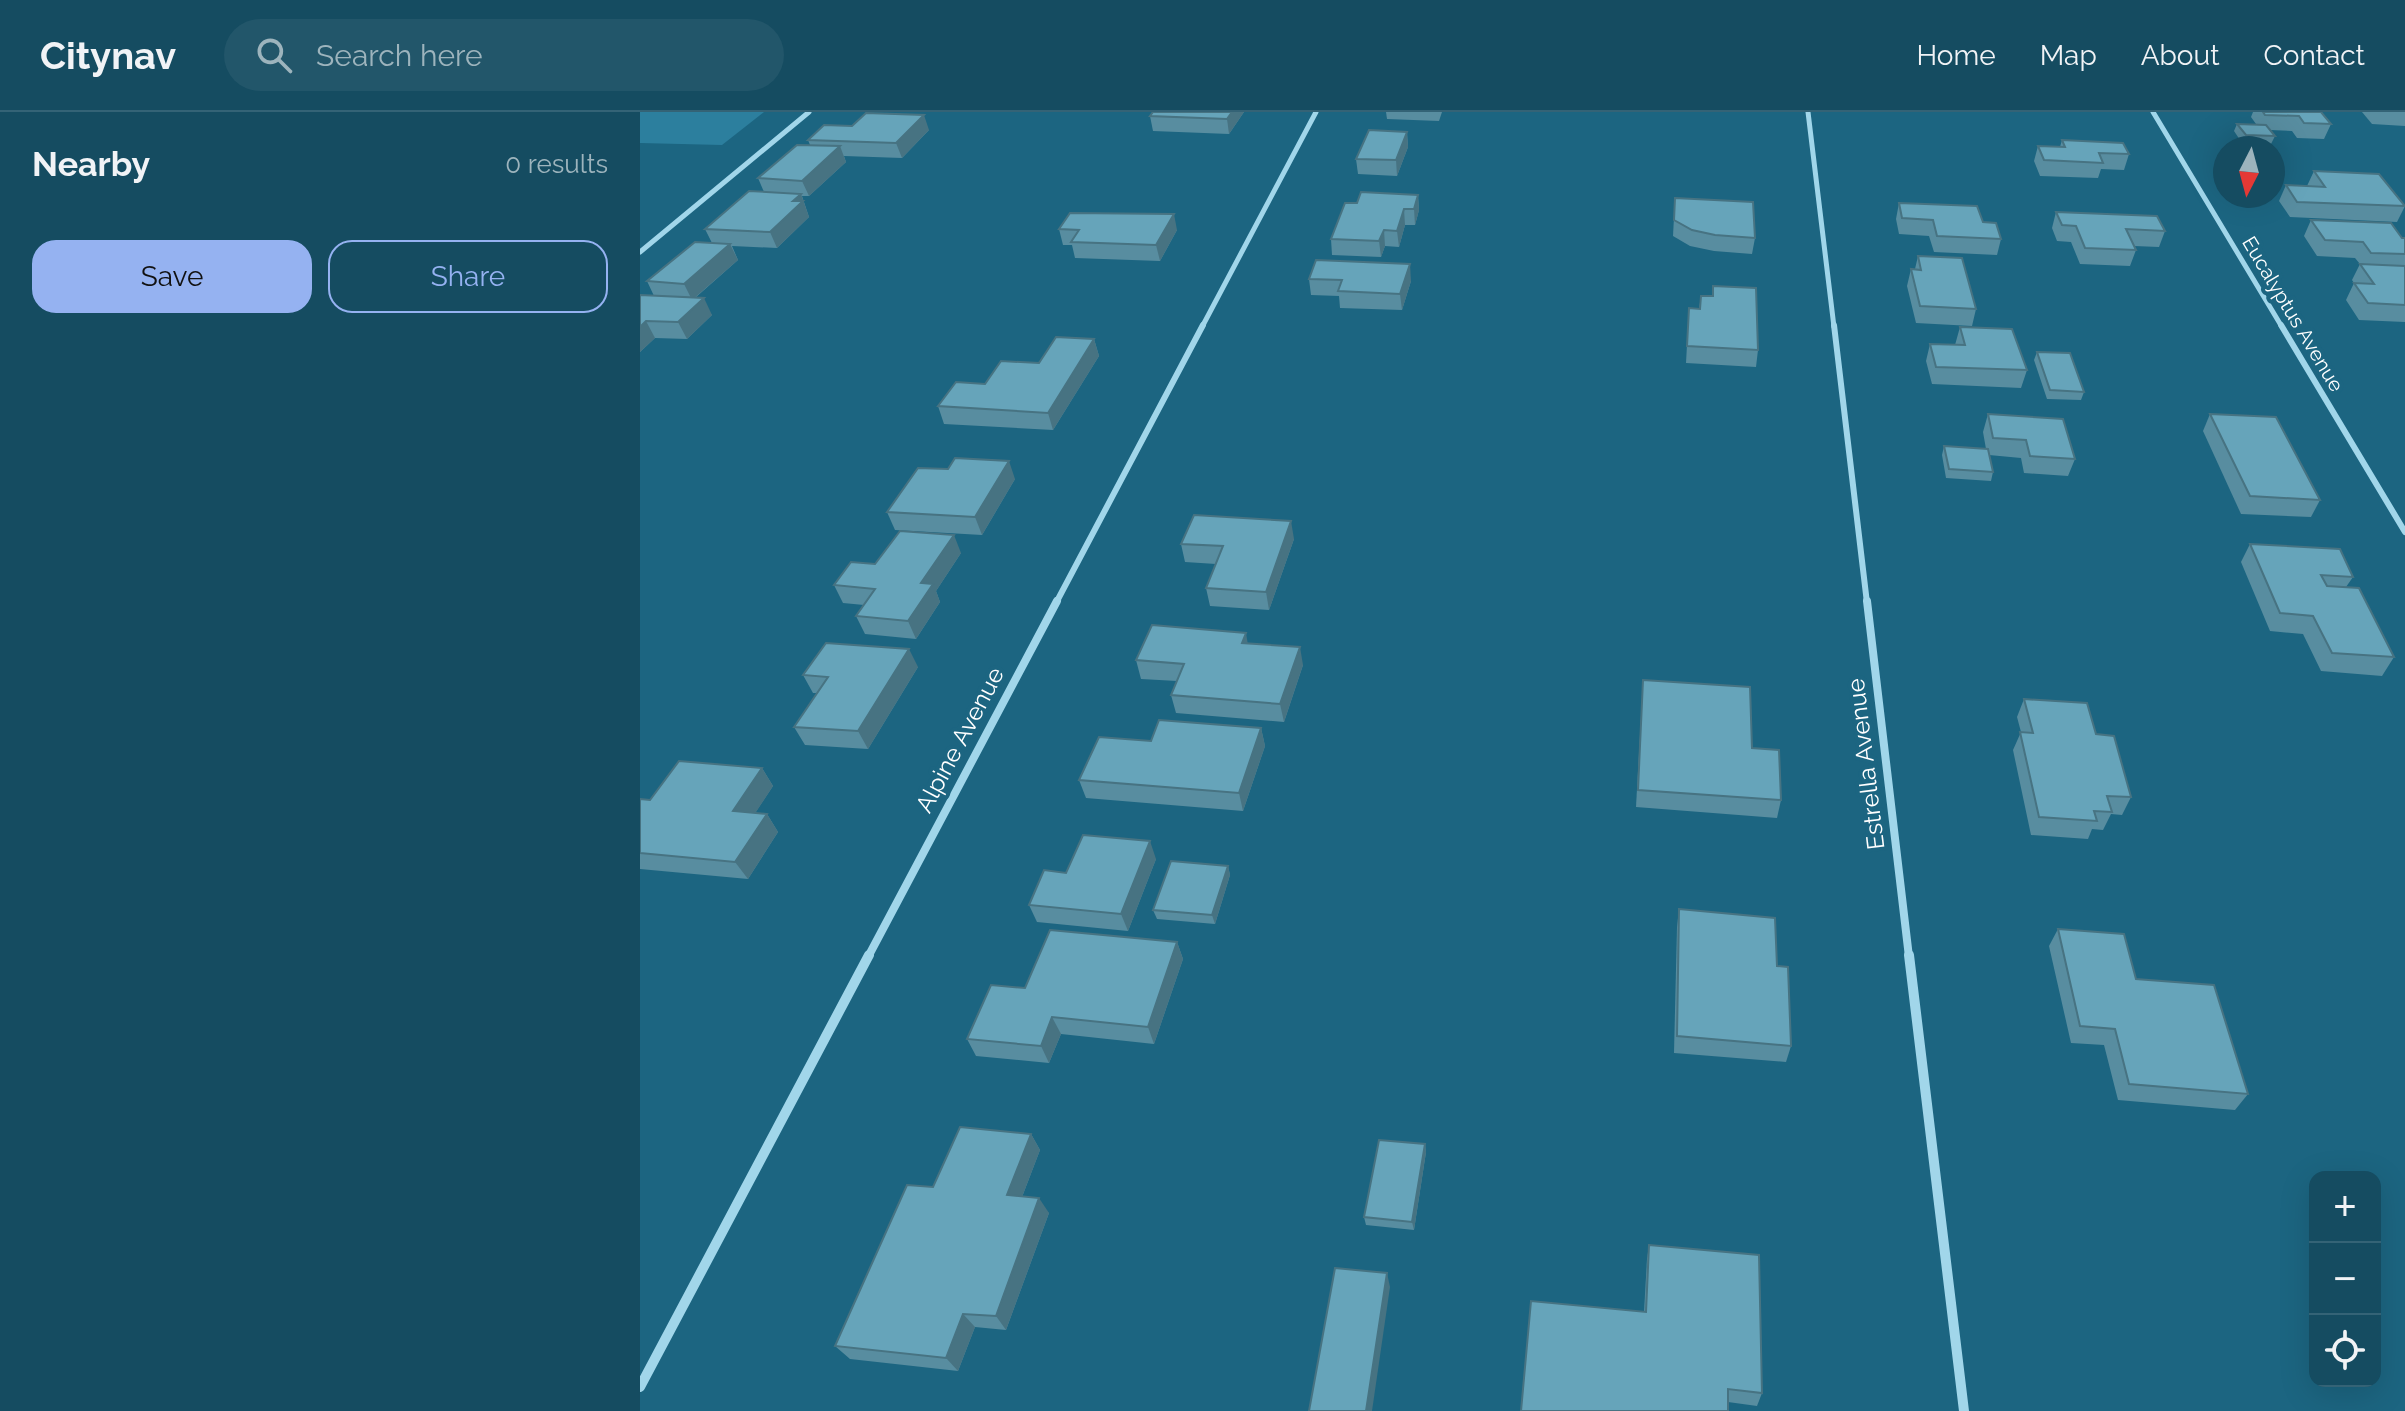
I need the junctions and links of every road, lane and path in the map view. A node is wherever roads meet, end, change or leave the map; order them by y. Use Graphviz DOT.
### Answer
graph roads {
  1 [pos="809,112"];
  2 [pos="1316,112"];
  3 [pos="1808,112"];
  4 [pos="2153,112"];
  5 [pos="640,252"];
  6 [pos="2405,532"];
  7 [pos="640,1387"];
  8 [pos="1964,1411"];
  1 -- 5 [label="street"];
  2 -- 7 [label="street, Alpine Avenue"];
  3 -- 8 [label="street, Estrella Avenue"];
  4 -- 6 [label="street, Eucalyptus Avenue"];
}
